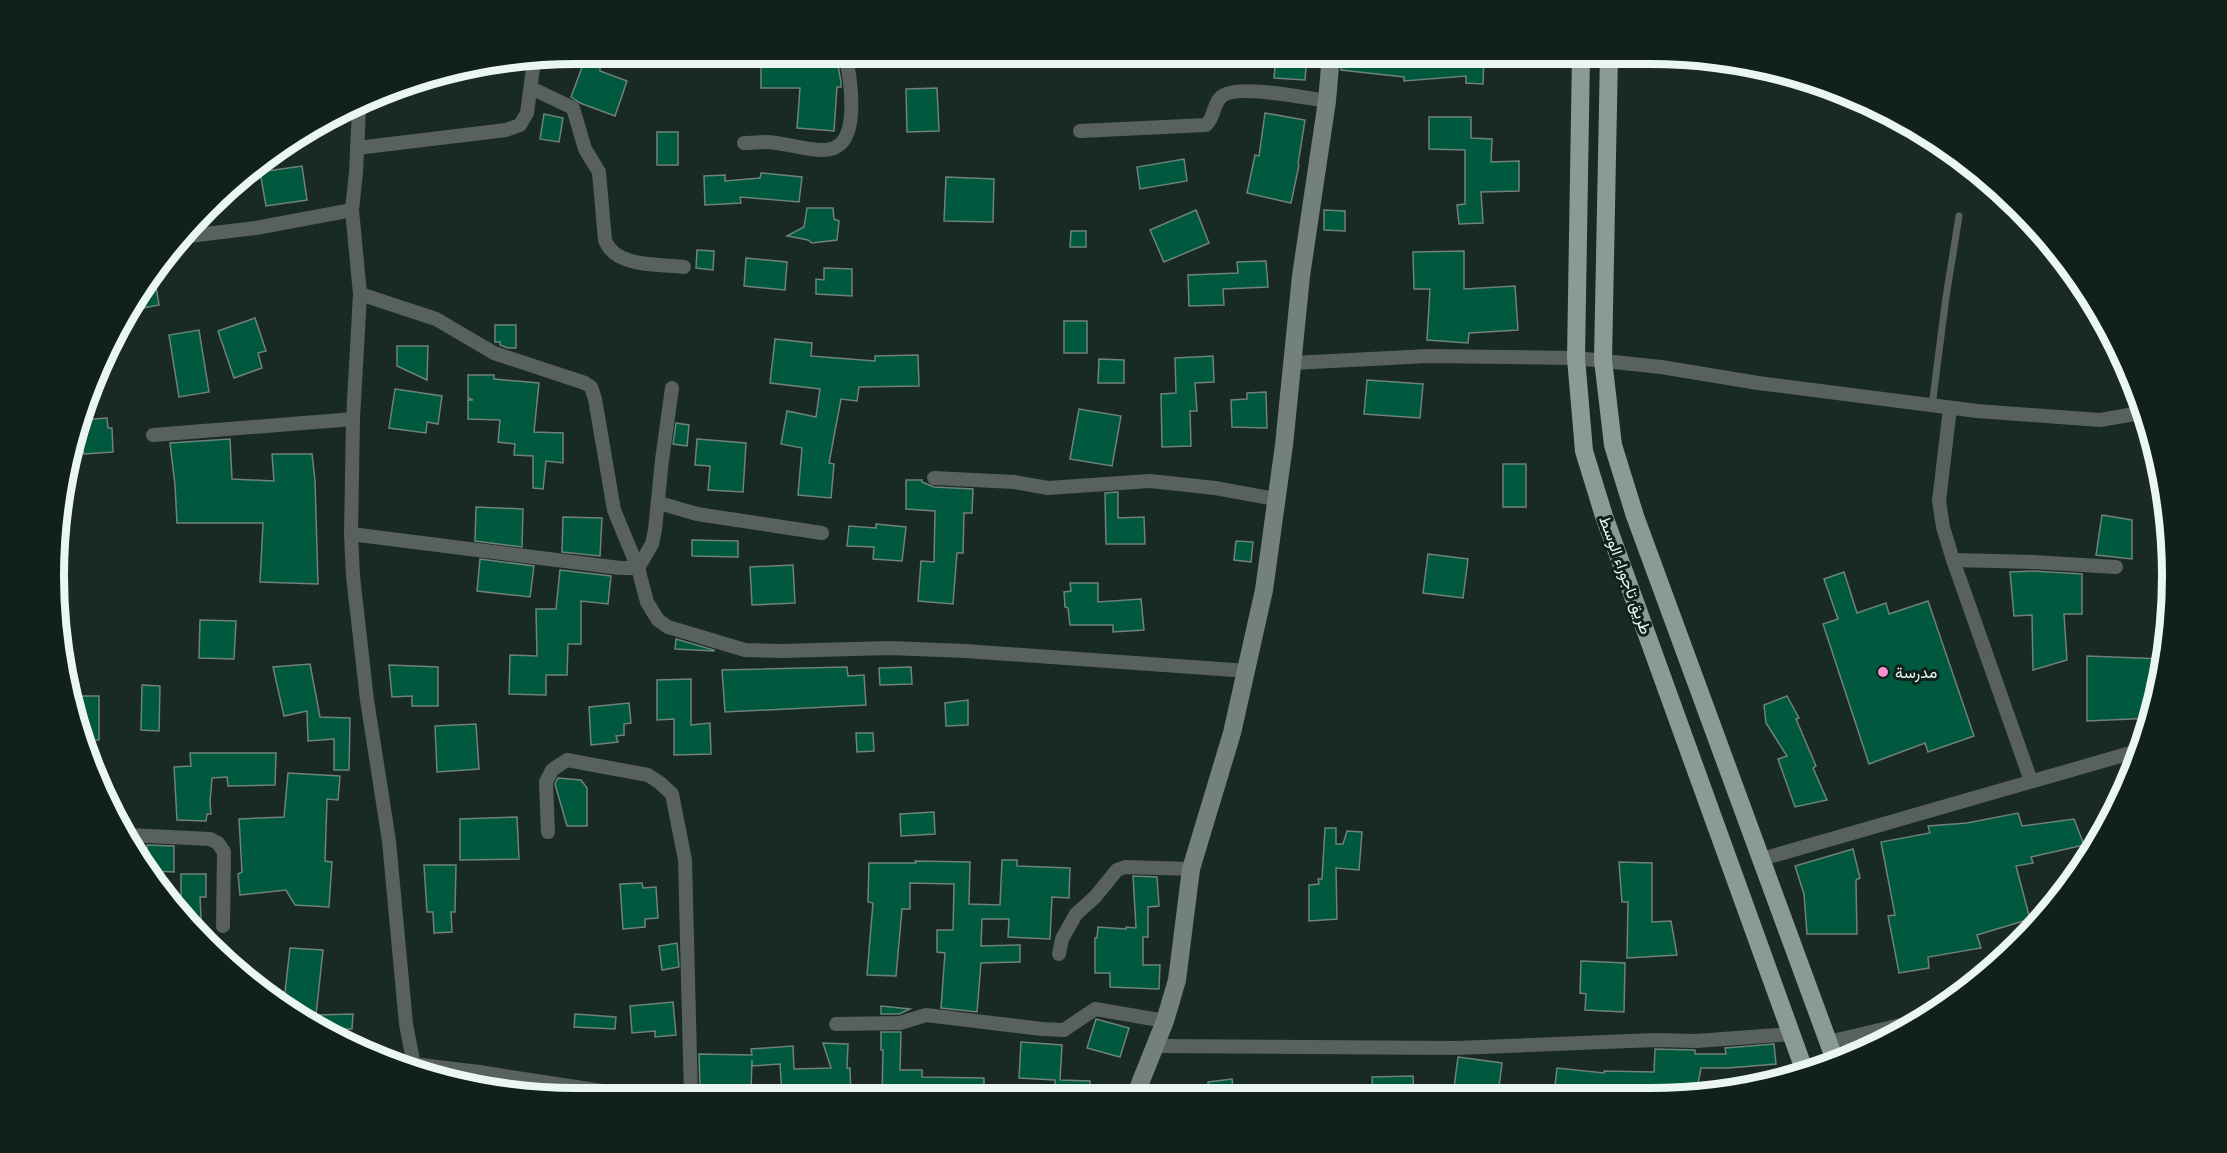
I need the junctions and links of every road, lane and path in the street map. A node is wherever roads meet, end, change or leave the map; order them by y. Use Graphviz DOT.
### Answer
graph roads {
  1 [pos="847,64"];
  2 [pos="1330,64"];
  3 [pos="1581,64"];
  4 [pos="1609,64"];
  5 [pos="533,67"];
  6 [pos="531,88"];
  7 [pos="1327,101"];
  8 [pos="359,113"];
  9 [pos="1080,131"];
  10 [pos="744,143"];
  11 [pos="357,148"];
  12 [pos="352,210"];
  13 [pos="1959,216"];
  14 [pos="195,235"];
  15 [pos="684,267"];
  16 [pos="360,294"];
  17 [pos="1576,358"];
  18 [pos="1603,360"];
  19 [pos="1293,363"];
  20 [pos="672,388"];
  21 [pos="1932,406"];
  22 [pos="1950,408"];
  23 [pos="2136,414"];
  24 [pos="353,419"];
  25 [pos="153,435"];
  26 [pos="934,478"];
  27 [pos="1276,499"];
  28 [pos="659,503"];
  29 [pos="822,533"];
  30 [pos="351,534"];
  31 [pos="1953,560"];
  32 [pos="2116,567"];
  33 [pos="638,568"];
  34 [pos="1248,671"];
  35 [pos="2131,753"];
  36 [pos="2031,781"];
  37 [pos="548,832"];
  38 [pos="135,835"];
  39 [pos="1762,860"];
  40 [pos="1191,869"];
  41 [pos="223,926"];
  42 [pos="1059,954"];
  43 [pos="1165,1021"];
  44 [pos="836,1024"];
  45 [pos="1894,1027"];
  46 [pos="1792,1034"];
  47 [pos="1828,1042"];
  48 [pos="1156,1046"];
  49 [pos="1833,1055"];
  50 [pos="413,1061"];
  51 [pos="1803,1065"];
  52 [pos="437,1069"];
  53 [pos="581,1088"];
  54 [pos="691,1088"];
  55 [pos="1138,1088"];
  1 -- 10 [label="street"];
  2 -- 7 [label="street"];
  3 -- 17 [label="main road, طريق تاجوراء الوسط"];
  4 -- 18 [label="main road"];
  5 -- 6 [label="street"];
  6 -- 11 [label="street"];
  6 -- 15 [label="street"];
  7 -- 9 [label="street"];
  7 -- 19 [label="street"];
  8 -- 11 [label="street"];
  11 -- 12 [label="street"];
  12 -- 14 [label="street"];
  12 -- 16 [label="street"];
  13 -- 21 [label="lane"];
  16 -- 24 [label="street"];
  16 -- 33 [label="street"];
  17 -- 18 [label="street"];
  17 -- 19 [label="street"];
  17 -- 46 [label="main road, طريق تاجوراء الوسط"];
  18 -- 21 [label="street"];
  18 -- 39 [label="main road"];
  19 -- 27 [label="street"];
  20 -- 28 [label="street"];
  21 -- 22 [label="street"];
  22 -- 23 [label="street"];
  22 -- 31 [label="street"];
  24 -- 25 [label="street"];
  24 -- 30 [label="street"];
  26 -- 27 [label="street"];
  27 -- 34 [label="street"];
  28 -- 29 [label="street"];
  28 -- 33 [label="street"];
  30 -- 33 [label="street"];
  30 -- 50 [label="street"];
  31 -- 32 [label="street"];
  31 -- 36 [label="street"];
  33 -- 34 [label="street"];
  34 -- 40 [label="street"];
  35 -- 36 [label="street"];
  36 -- 39 [label="street"];
  37 -- 54 [label="street"];
  38 -- 41 [label="street"];
  39 -- 47 [label="main road"];
  40 -- 42 [label="street"];
  40 -- 43 [label="street"];
  43 -- 44 [label="street"];
  43 -- 48 [label="street"];
  45 -- 47 [label="street"];
  46 -- 48 [label="street"];
  46 -- 51 [label="main road, طريق تاجوراء الوسط"];
  47 -- 49 [label="main road"];
  48 -- 55 [label="street"];
  52 -- 53 [label="street"];
}
